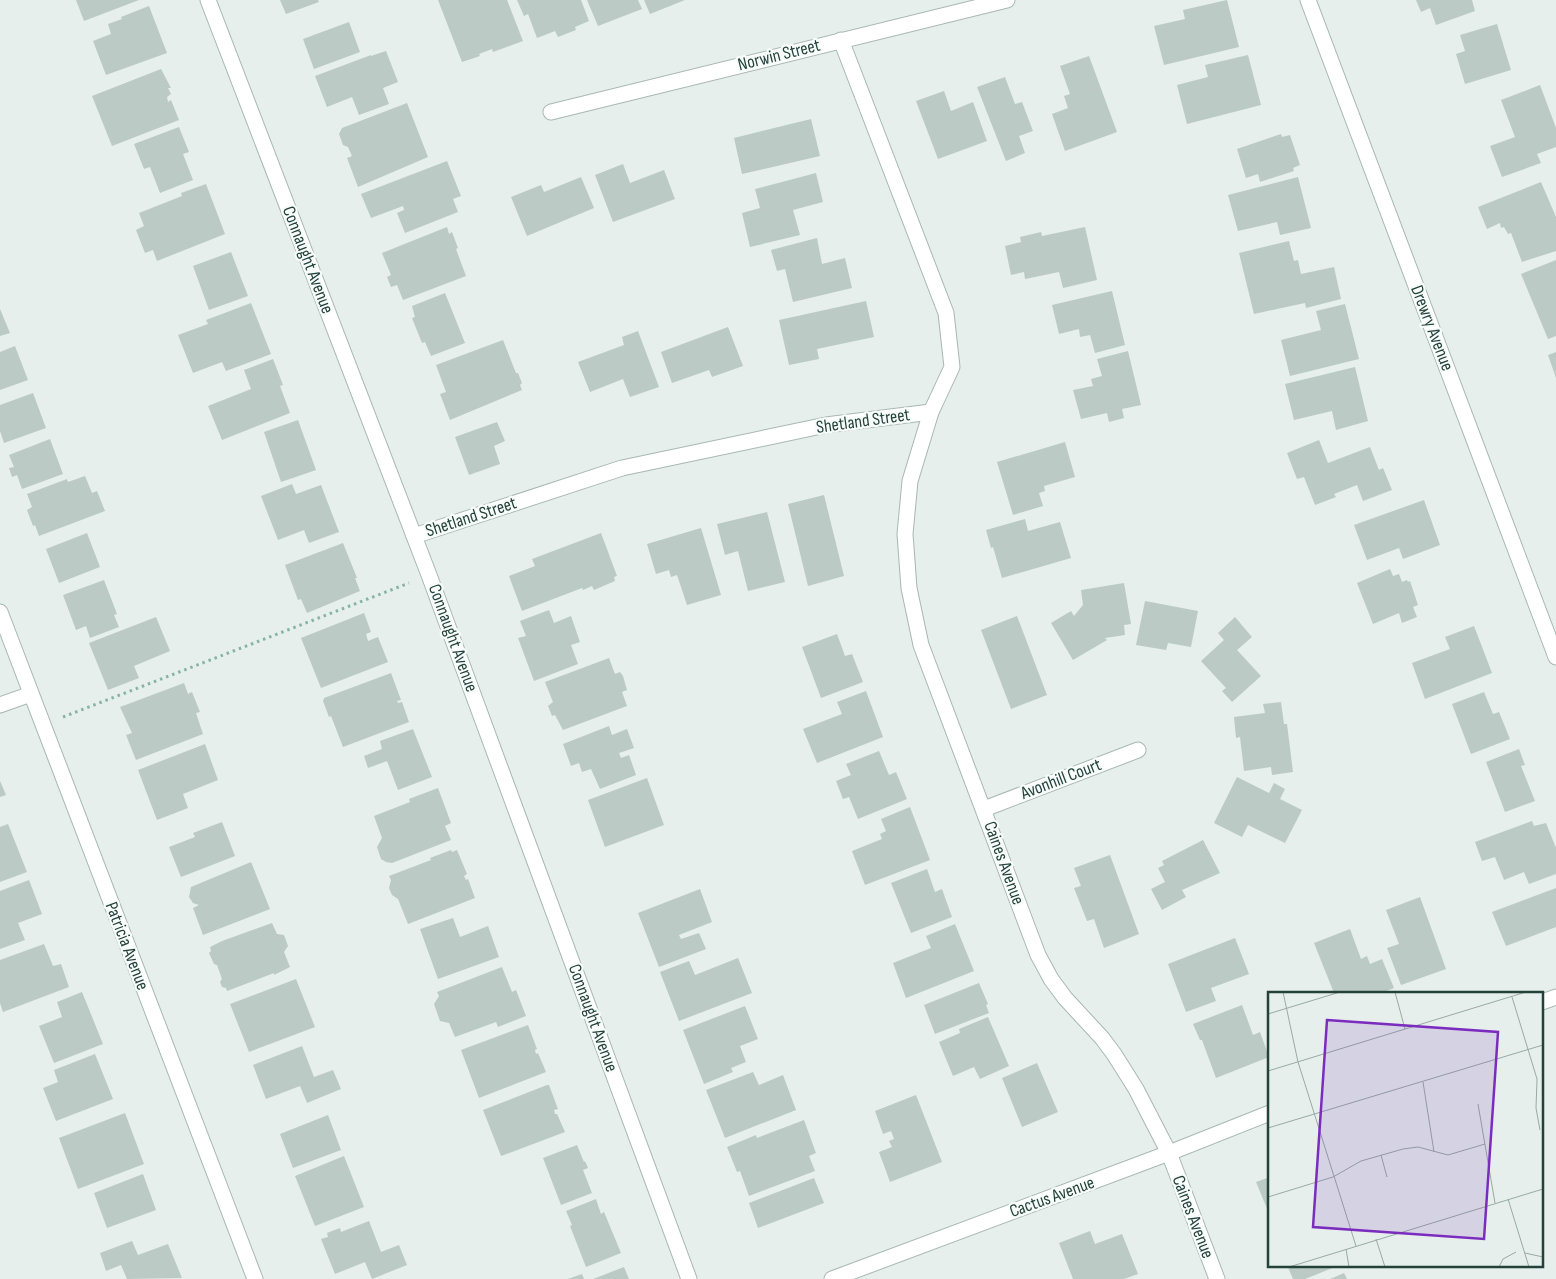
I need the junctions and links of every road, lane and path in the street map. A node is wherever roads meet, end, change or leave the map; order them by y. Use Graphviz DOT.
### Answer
graph roads {
  1 [pos="208,0"];
  2 [pos="1007,0"];
  3 [pos="1308,0"];
  4 [pos="841,40"];
  5 [pos="551,112"];
  6 [pos="931,412"];
  7 [pos="414,536"];
  8 [pos="429,575"];
  9 [pos="0,612"];
  10 [pos="1556,657"];
  11 [pos="31,694"];
  12 [pos="0,705"];
  13 [pos="60,718"];
  14 [pos="1138,750"];
  15 [pos="984,809"];
  16 [pos="1556,996"];
  17 [pos="1544,1001"];
  18 [pos="1268,1113"];
  19 [pos="1169,1153"];
  20 [pos="255,1279"];
  21 [pos="690,1279"];
  22 [pos="832,1279"];
  23 [pos="1217,1279"];
  1 -- 7 [label="street, Connaught Avenue"];
  2 -- 4 [label="street, Norwin Street"];
  3 -- 10 [label="street, Drewry Avenue"];
  4 -- 5 [label="street, Norwin Street"];
  4 -- 6 [label="street, Shetland Street"];
  6 -- 7 [label="street, Shetland Street"];
  6 -- 15 [label="street, Caines Avenue"];
  7 -- 8 [label="street, Connaught Avenue"];
  8 -- 13 [label="path"];
  8 -- 21 [label="street, Connaught Avenue"];
  9 -- 11 [label="street, Patricia Avenue"];
  11 -- 12 [label="street"];
  11 -- 20 [label="street, Patricia Avenue"];
  14 -- 15 [label="street, Avonhill Court"];
  15 -- 19 [label="street, Caines Avenue"];
  16 -- 17 [label="street"];
  18 -- 19 [label="street, Cactus Avenue"];
  19 -- 22 [label="street, Cactus Avenue"];
  19 -- 23 [label="street, Caines Avenue"];
}
